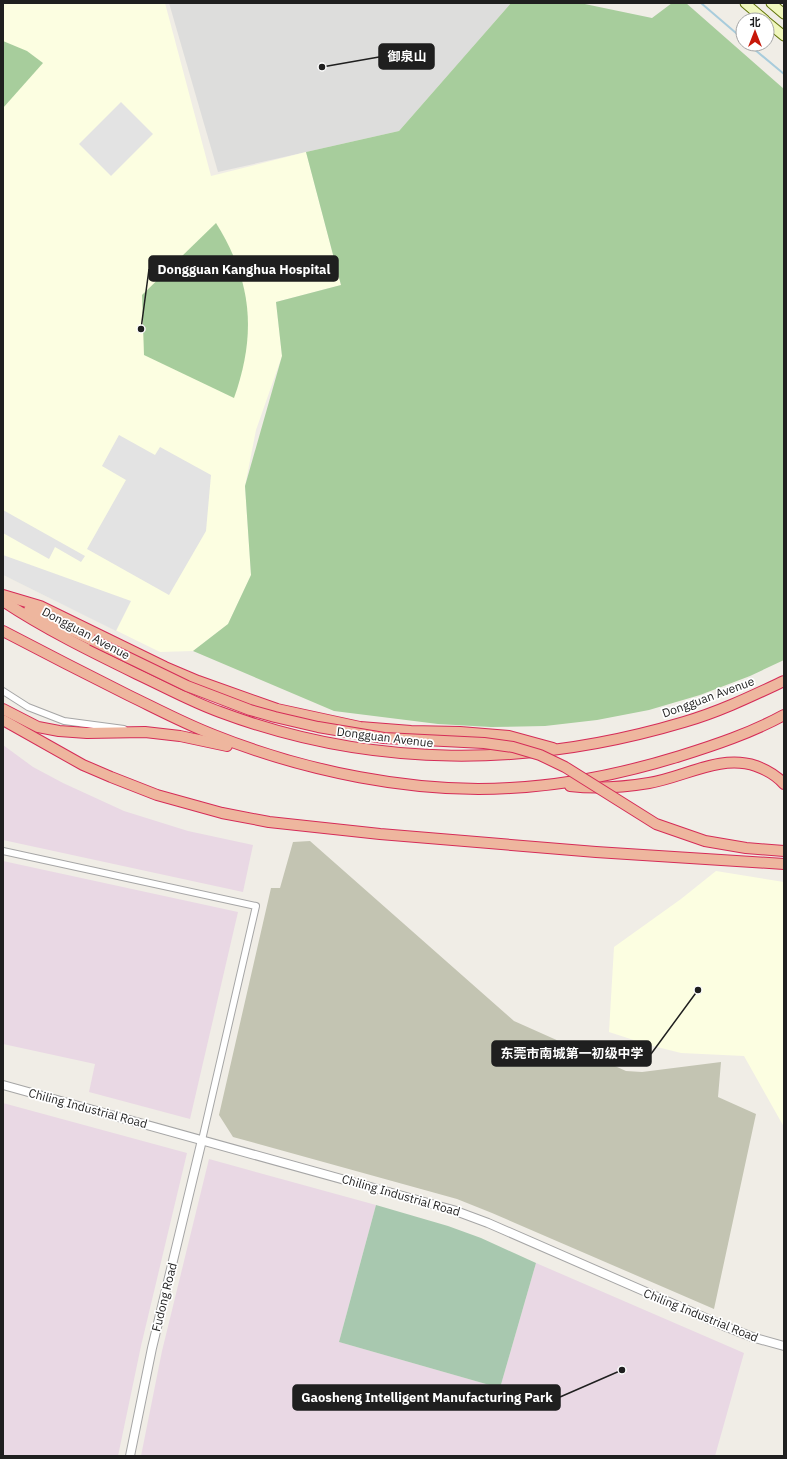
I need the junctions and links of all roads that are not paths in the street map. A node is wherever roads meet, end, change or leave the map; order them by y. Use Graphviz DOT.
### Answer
graph roads {
  1 [pos="745,3"];
  2 [pos="771,3"];
  3 [pos="756,12"];
  4 [pos="784,14"];
  5 [pos="775,28"];
  6 [pos="784,36"];
  7 [pos="3,596"];
  8 [pos="3,601"];
  9 [pos="3,631"];
  10 [pos="784,681"];
  11 [pos="3,691"];
  12 [pos="5,714"];
  13 [pos="784,715"];
  14 [pos="145,732"];
  15 [pos="560,750"];
  16 [pos="278,757"];
  17 [pos="784,784"];
  18 [pos="550,785"];
  19 [pos="3,851"];
  20 [pos="784,851"];
  21 [pos="784,864"];
  22 [pos="3,1085"];
  23 [pos="202,1140"];
  24 [pos="784,1346"];
  25 [pos="130,1456"];
  1 -- 3 [label="main road"];
  2 -- 4 [label="main road"];
  5 -- 6 [label="main road"];
  7 -- 15 [label="highway"];
  7 -- 20 [label="highway, bridge"];
  8 -- 15 [label="highway, Dongguan Avenue"];
  9 -- 16 [label="highway"];
  10 -- 15 [label="highway, Dongguan Avenue"];
  11 -- 14 [label="street"];
  12 -- 14 [label="highway"];
  12 -- 21 [label="highway"];
  13 -- 18 [label="highway"];
  14 -- 16 [label="highway"];
  16 -- 18 [label="highway"];
  17 -- 18 [label="highway"];
  19 -- 23 [label="street"];
  22 -- 23 [label="street, Chiling Industrial Road"];
  23 -- 24 [label="street, Chiling Industrial Road"];
  23 -- 25 [label="street, Fudong Road"];
}
